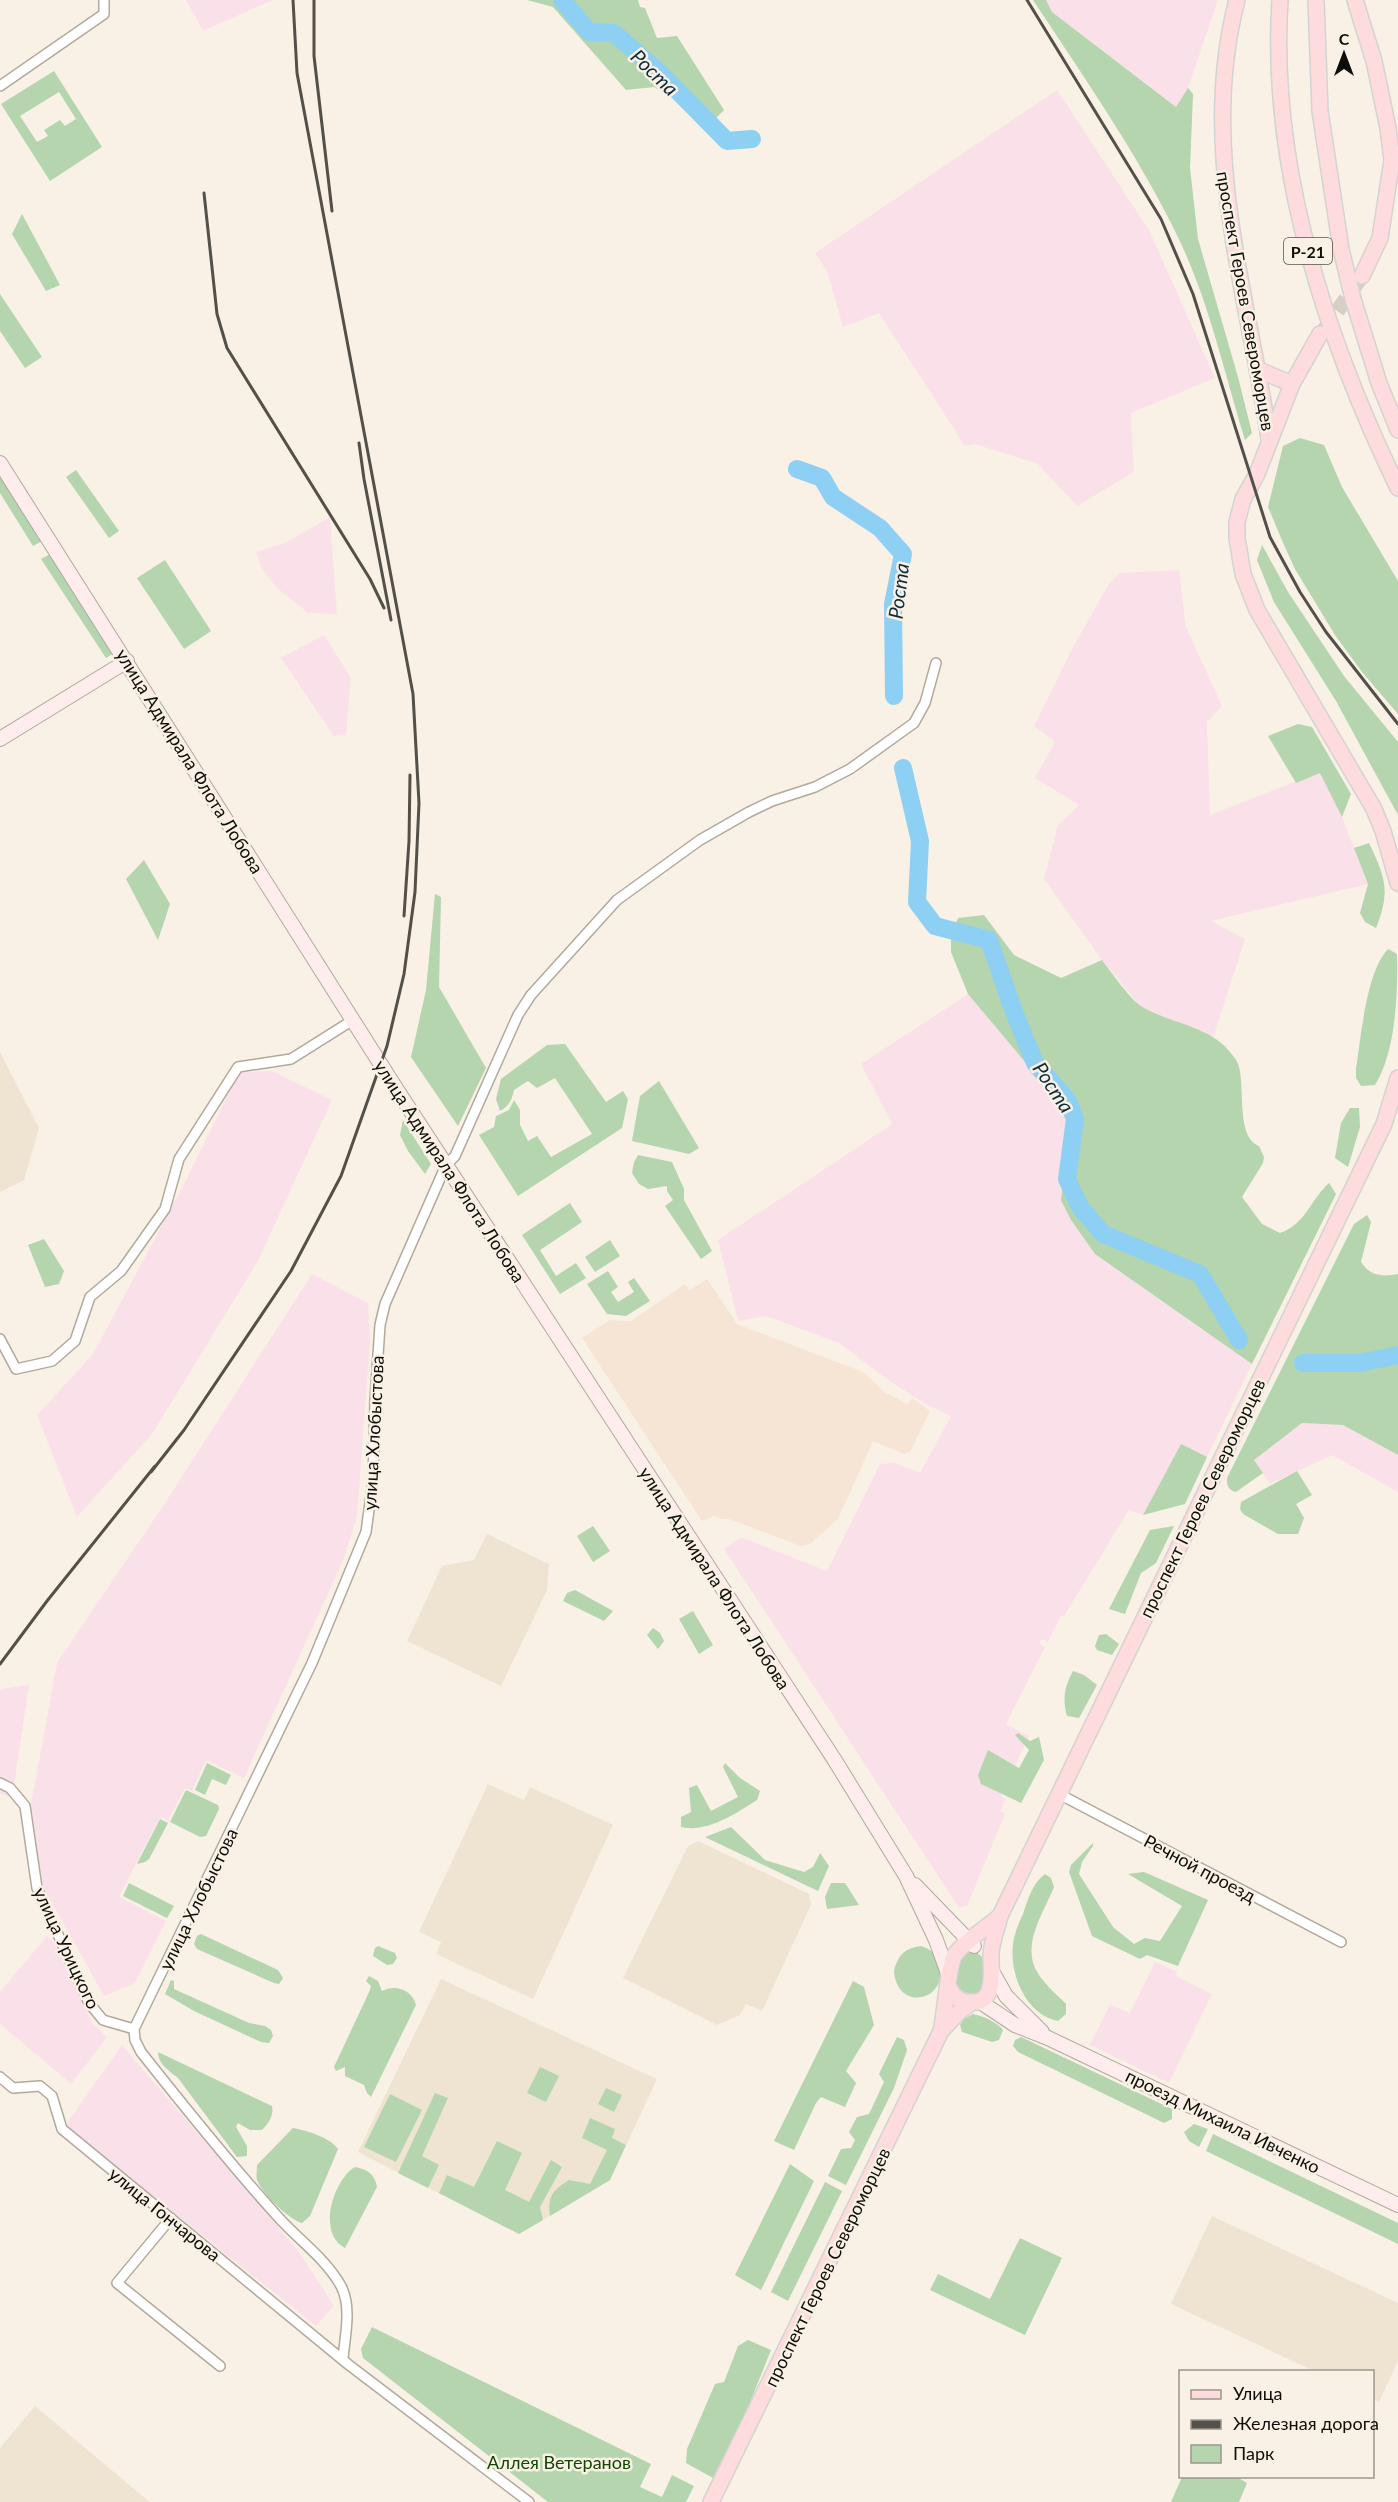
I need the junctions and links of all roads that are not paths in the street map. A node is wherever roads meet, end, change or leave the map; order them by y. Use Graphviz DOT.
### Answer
graph roads {
  1 [pos="104,0"];
  2 [pos="1237,0"];
  3 [pos="1280,0"];
  4 [pos="1317,0"];
  5 [pos="1355,0"];
  6 [pos="0,86"];
  7 [pos="1362,276"];
  8 [pos="1320,334"];
  9 [pos="1259,370"];
  10 [pos="1292,384"];
  11 [pos="1398,430"];
  12 [pos="1269,441"];
  13 [pos="0,463"];
  14 [pos="1398,488"];
  15 [pos="127,661"];
  16 [pos="936,663"];
  17 [pos="0,740"];
  18 [pos="1398,883"];
  19 [pos="353,1020"];
  20 [pos="1398,1078"];
  21 [pos="446,1165"];
  22 [pos="0,1339"];
  23 [pos="0,1783"];
  24 [pos="1059,1794"];
  25 [pos="906,1876"];
  26 [pos="1000,1916"];
  27 [pos="1341,1942"];
  28 [pos="969,1945"];
  29 [pos="992,1966"];
  30 [pos="949,1981"];
  31 [pos="975,2002"];
  32 [pos="134,2029"];
  33 [pos="941,2031"];
  34 [pos="1048,2038"];
  35 [pos="0,2077"];
  36 [pos="1398,2205"];
  37 [pos="171,2218"];
  38 [pos="342,2358"];
  39 [pos="220,2366"];
  40 [pos="529,2502"];
  41 [pos="711,2502"];
  1 -- 6 [label="street"];
  2 -- 9 [label="main road, проспект Героев Североморцев"];
  3 -- 14 [label="main road, Р-21"];
  4 -- 11 [label="main road, Р-21"];
  5 -- 7 [label="main road"];
  8 -- 10 [label="main road"];
  9 -- 10 [label="main road"];
  9 -- 12 [label="main road, проспект Героев Североморцев"];
  10 -- 12 [label="main road"];
  12 -- 18 [label="main road, проспект Героев Североморцев"];
  13 -- 15 [label="street, улица Адмирала Флота Лобова"];
  15 -- 17 [label="street"];
  15 -- 19 [label="street, улица Адмирала Флота Лобова"];
  16 -- 21 [label="street, улица Хлобыстова"];
  19 -- 21 [label="street, улица Адмирала Флота Лобова"];
  19 -- 22 [label="street"];
  20 -- 24 [label="main road, проспект Героев Североморцев"];
  21 -- 25 [label="street, улица Адмирала Флота Лобова"];
  21 -- 32 [label="street, улица Хлобыстова"];
  23 -- 32 [label="street, улица Урицкого"];
  24 -- 26 [label="main road, проспект Героев Североморцев"];
  24 -- 27 [label="street, Речной проезд"];
  25 -- 28 [label="street, улица Адмирала Флота Лобова"];
  25 -- 30 [label="street, улица Адмирала Флота Лобова"];
  26 -- 28 [label="main road, проспект Героев Североморцев"];
  26 -- 29 [label="main road, проспект Героев Североморцев"];
  28 -- 29 [label="main road"];
  28 -- 30 [label="main road, проспект Героев Североморцев"];
  29 -- 31 [label="main road, проспект Героев Североморцев"];
  29 -- 34 [label="street"];
  30 -- 31 [label="main road"];
  30 -- 33 [label="main road, проспект Героев Североморцев"];
  31 -- 33 [label="main road, проспект Героев Североморцев"];
  31 -- 34 [label="street"];
  32 -- 38 [label="street"];
  33 -- 41 [label="main road, проспект Героев Североморцев"];
  34 -- 36 [label="street, проезд Михаила Ивченко"];
  35 -- 37 [label="street, улица Гончарова"];
  37 -- 38 [label="street, улица Гончарова"];
  37 -- 39 [label="street"];
  38 -- 40 [label="street"];
}
